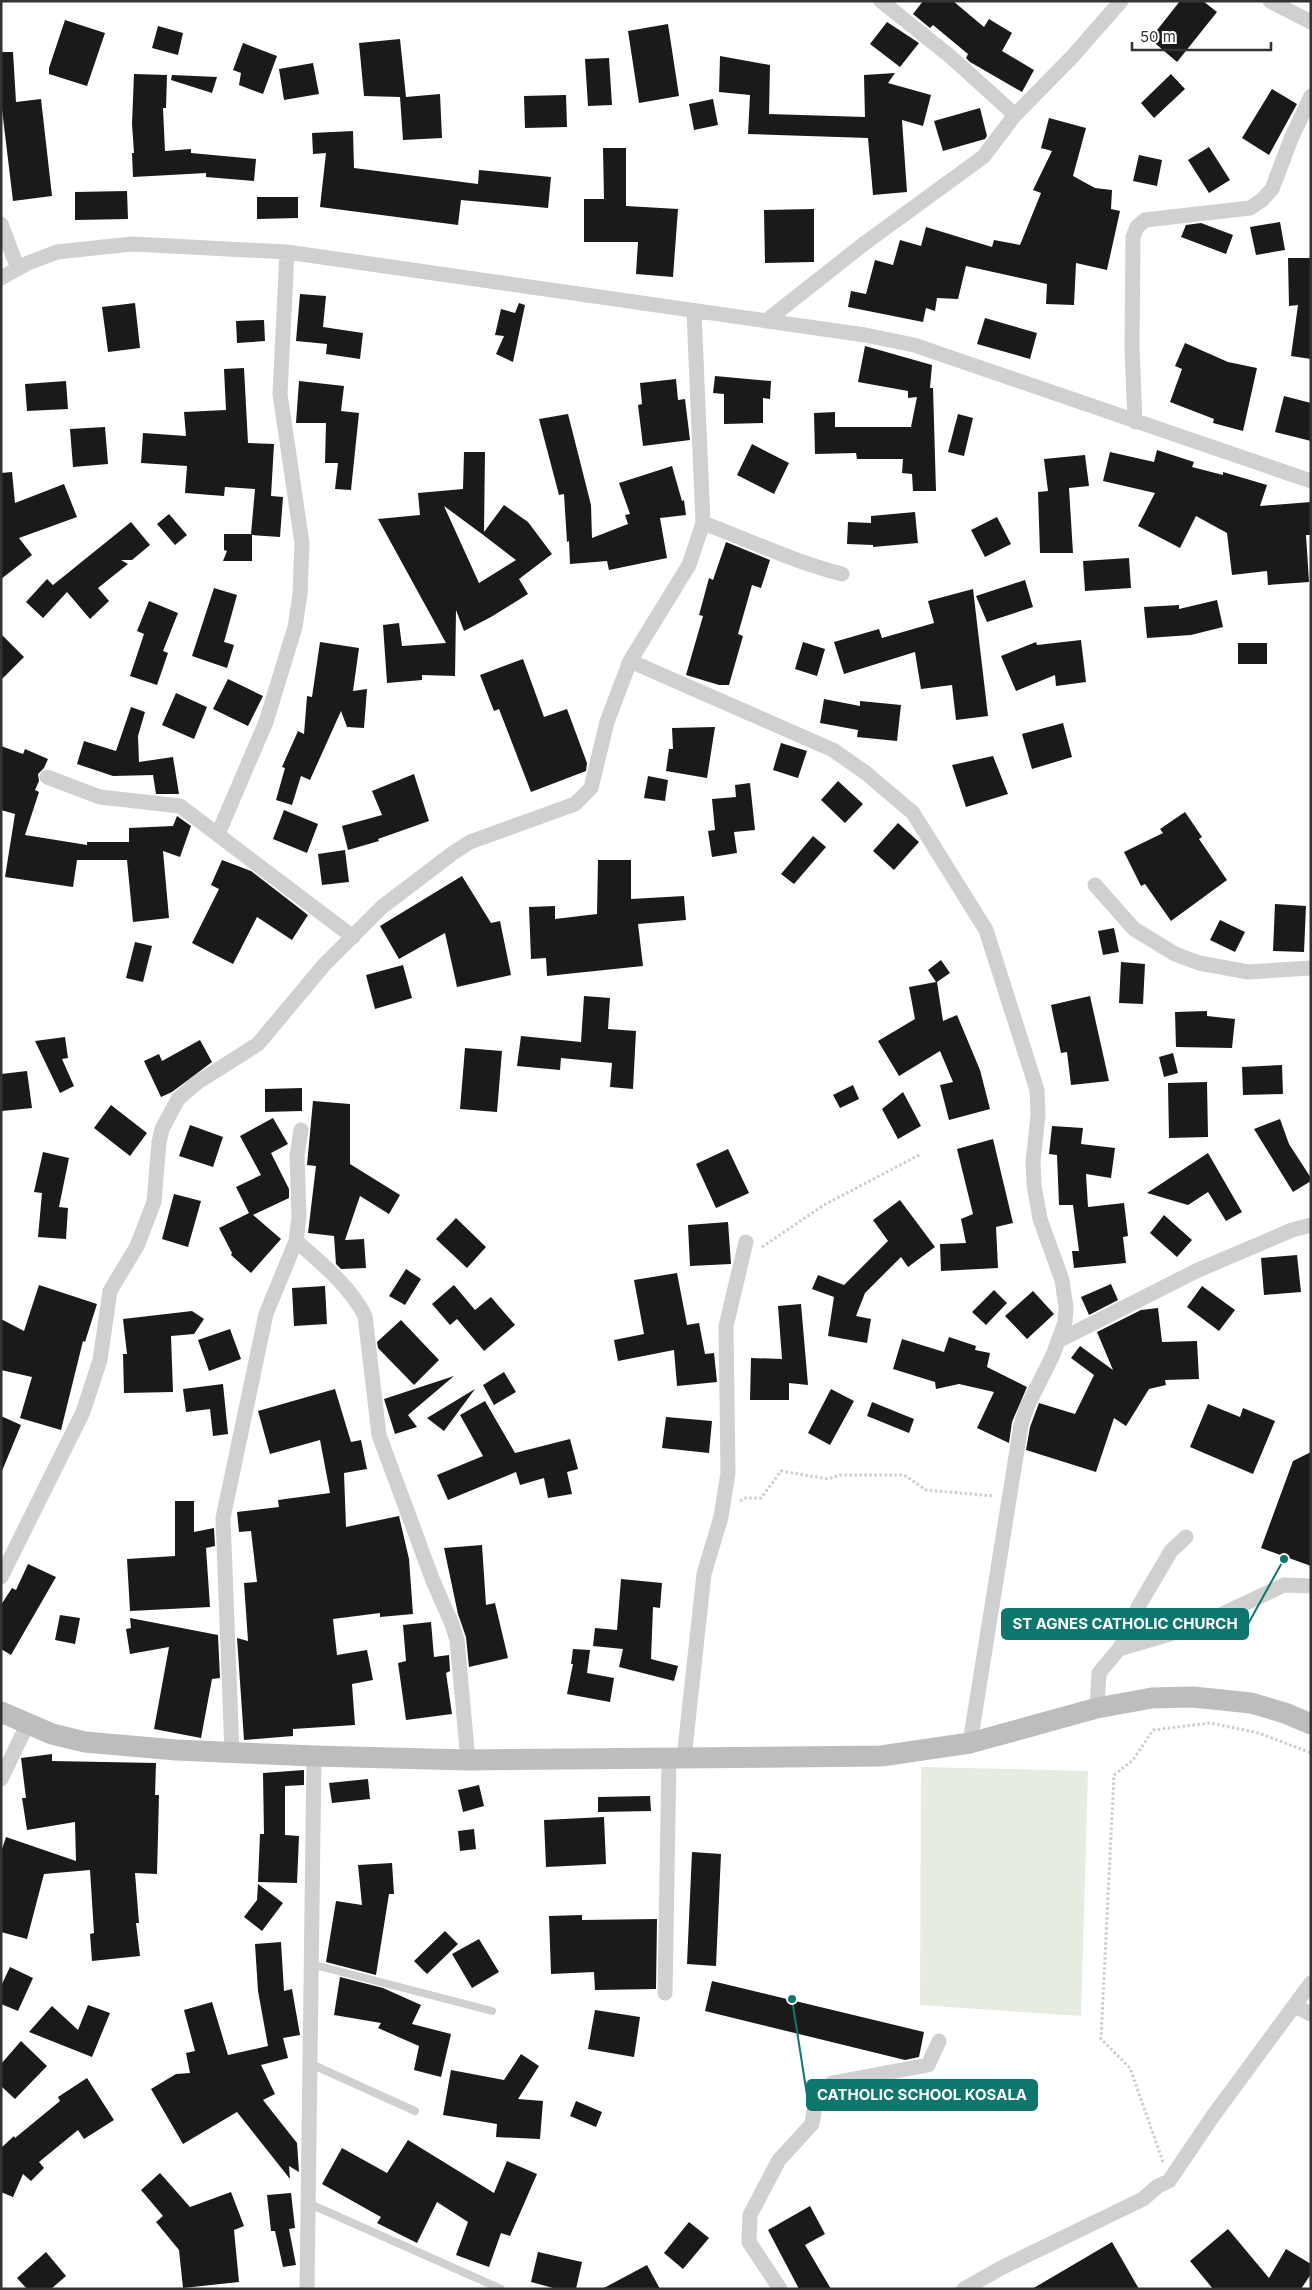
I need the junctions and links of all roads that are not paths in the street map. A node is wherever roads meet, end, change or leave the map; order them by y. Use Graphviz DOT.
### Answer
graph roads {
  1 [pos="881,1"];
  2 [pos="1121,1"];
  3 [pos="1270,1"];
  4 [pos="1311,22"];
  5 [pos="1311,96"];
  6 [pos="1016,115"];
  7 [pos="1,224"];
  8 [pos="287,252"];
  9 [pos="18,269"];
  10 [pos="1,278"];
  11 [pos="694,310"];
  12 [pos="766,321"];
  13 [pos="1135,422"];
  14 [pos="1311,481"];
  15 [pos="703,523"];
  16 [pos="842,574"];
  17 [pos="630,661"];
  18 [pos="47,778"];
  19 [pos="218,834"];
  20 [pos="1095,885"];
  21 [pos="353,937"];
  22 [pos="1311,968"];
  23 [pos="301,1130"];
  24 [pos="1311,1225"];
  25 [pos="296,1240"];
  26 [pos="746,1242"];
  27 [pos="1058,1341"];
  28 [pos="1186,1537"];
  29 [pos="1,1576"];
  30 [pos="1311,1586"];
  31 [pos="1119,1650"];
  32 [pos="1097,1708"];
  33 [pos="1,1712"];
  34 [pos="28,1723"];
  35 [pos="1311,1724"];
  36 [pos="970,1742"];
  37 [pos="232,1752"];
  38 [pos="314,1756"];
  39 [pos="676,1758"];
  40 [pos="468,1760"];
  41 [pos="1,1779"];
  42 [pos="311,1964"];
  43 [pos="1311,1983"];
  44 [pos="666,1993"];
  45 [pos="1295,2006"];
  46 [pos="492,2011"];
  47 [pos="1311,2014"];
  48 [pos="939,2040"];
  49 [pos="311,2064"];
  50 [pos="415,2111"];
  51 [pos="310,2204"];
  52 [pos="308,2289"];
  53 [pos="501,2289"];
  54 [pos="780,2289"];
  55 [pos="964,2289"];
  1 -- 6 [label="street"];
  2 -- 6 [label="street"];
  3 -- 4 [label="street"];
  5 -- 13 [label="street"];
  6 -- 12 [label="street"];
  7 -- 9 [label="street"];
  8 -- 9 [label="street"];
  8 -- 11 [label="street"];
  8 -- 19 [label="street"];
  9 -- 10 [label="street"];
  11 -- 12 [label="street"];
  11 -- 15 [label="street"];
  12 -- 13 [label="street"];
  13 -- 14 [label="street"];
  15 -- 16 [label="street"];
  15 -- 17 [label="street"];
  17 -- 21 [label="street"];
  17 -- 27 [label="street"];
  18 -- 19 [label="street"];
  19 -- 21 [label="street"];
  20 -- 22 [label="street"];
  21 -- 29 [label="street"];
  23 -- 25 [label="street"];
  24 -- 27 [label="street"];
  25 -- 37 [label="street"];
  25 -- 40 [label="street"];
  26 -- 39 [label="street"];
  27 -- 36 [label="street"];
  28 -- 31 [label="street"];
  30 -- 31 [label="street"];
  31 -- 32 [label="street"];
  32 -- 35 [label="main road"];
  32 -- 36 [label="main road"];
  33 -- 34 [label="main road"];
  34 -- 37 [label="main road"];
  34 -- 41 [label="street"];
  36 -- 39 [label="main road"];
  37 -- 38 [label="main road"];
  38 -- 40 [label="main road"];
  38 -- 42 [label="street"];
  39 -- 40 [label="main road"];
  39 -- 44 [label="street"];
  42 -- 46 [label="lane"];
  42 -- 49 [label="street"];
  43 -- 45 [label="street"];
  45 -- 47 [label="street"];
  45 -- 55 [label="street"];
  48 -- 54 [label="street"];
  49 -- 50 [label="lane"];
  49 -- 51 [label="street"];
  51 -- 52 [label="street"];
  51 -- 53 [label="lane"];
}
